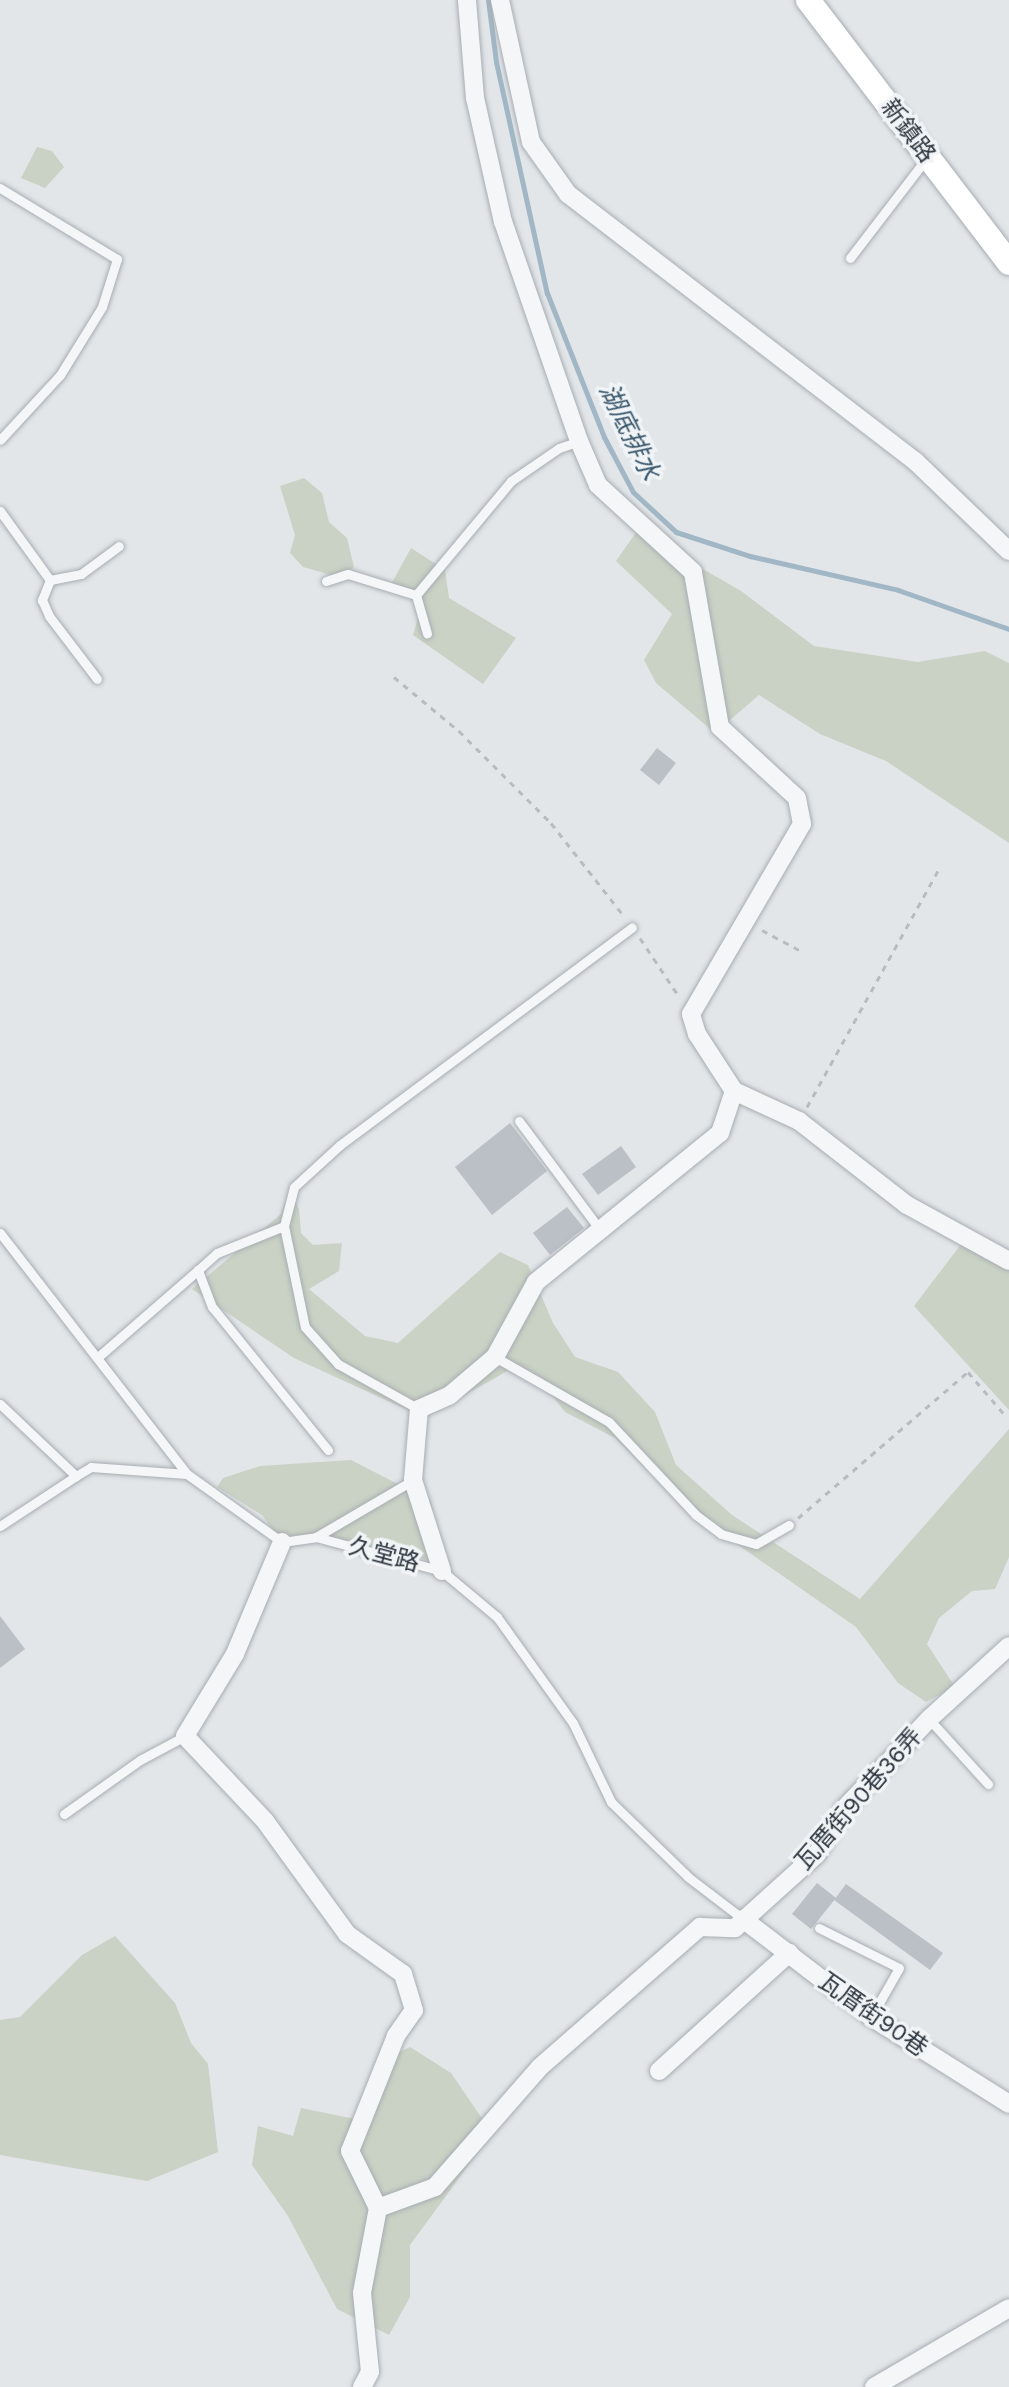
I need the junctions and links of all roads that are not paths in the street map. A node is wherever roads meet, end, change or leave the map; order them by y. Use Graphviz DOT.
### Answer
graph roads {
  1 [pos="467,0"];
  2 [pos="500,0"];
  3 [pos="808,0"];
  4 [pos="928,157"];
  5 [pos="0,188"];
  6 [pos="850,258"];
  7 [pos="1009,263"];
  8 [pos="0,440"];
  9 [pos="579,441"];
  10 [pos="0,511"];
  11 [pos="119,546"];
  12 [pos="1009,551"];
  13 [pos="50,580"];
  14 [pos="326,581"];
  15 [pos="416,595"];
  16 [pos="427,633"];
  17 [pos="97,679"];
  18 [pos="632,927"];
  19 [pos="734,1091"];
  20 [pos="519,1121"];
  21 [pos="284,1226"];
  22 [pos="601,1231"];
  23 [pos="0,1233"];
  24 [pos="1009,1261"];
  25 [pos="198,1270"];
  26 [pos="98,1357"];
  27 [pos="495,1357"];
  28 [pos="0,1404"];
  29 [pos="419,1409"];
  30 [pos="328,1450"];
  31 [pos="187,1474"];
  32 [pos="76,1476"];
  33 [pos="413,1480"];
  34 [pos="789,1525"];
  35 [pos="0,1526"];
  36 [pos="316,1537"];
  37 [pos="282,1542"];
  38 [pos="442,1571"];
  39 [pos="1009,1646"];
  40 [pos="929,1719"];
  41 [pos="185,1736"];
  42 [pos="988,1784"];
  43 [pos="64,1814"];
  44 [pos="743,1919"];
  45 [pos="819,1928"];
  46 [pos="789,1953"];
  47 [pos="871,2017"];
  48 [pos="659,2071"];
  49 [pos="1009,2104"];
  50 [pos="378,2208"];
  51 [pos="1009,2308"];
  52 [pos="362,2387"];
  53 [pos="874,2387"];
  1 -- 9 [label="street"];
  2 -- 12 [label="street"];
  3 -- 4 [label="street, 新鎮路"];
  4 -- 6 [label="lane"];
  4 -- 7 [label="street, 新鎮路"];
  5 -- 8 [label="lane"];
  9 -- 15 [label="lane"];
  9 -- 19 [label="street"];
  10 -- 13 [label="lane"];
  11 -- 13 [label="lane"];
  13 -- 17 [label="lane"];
  14 -- 15 [label="lane"];
  15 -- 16 [label="lane"];
  18 -- 21 [label="lane"];
  19 -- 22 [label="street"];
  19 -- 24 [label="street"];
  20 -- 22 [label="lane"];
  21 -- 25 [label="lane"];
  21 -- 29 [label="lane"];
  22 -- 27 [label="street"];
  23 -- 26 [label="lane"];
  25 -- 26 [label="lane"];
  25 -- 30 [label="lane"];
  26 -- 31 [label="lane"];
  27 -- 29 [label="street"];
  27 -- 34 [label="lane"];
  28 -- 32 [label="lane"];
  29 -- 33 [label="street"];
  31 -- 32 [label="lane"];
  31 -- 37 [label="lane"];
  32 -- 35 [label="lane"];
  33 -- 36 [label="lane"];
  33 -- 38 [label="street"];
  36 -- 37 [label="lane, 久堂路"];
  36 -- 38 [label="lane, 久堂路"];
  37 -- 41 [label="street"];
  38 -- 44 [label="lane, 久堂路"];
  39 -- 40 [label="street, 瓦厝街90巷36弄"];
  40 -- 42 [label="lane"];
  40 -- 44 [label="street, 瓦厝街90巷36弄"];
  41 -- 43 [label="lane"];
  41 -- 50 [label="street"];
  44 -- 46 [label="street, 瓦厝街90巷"];
  44 -- 50 [label="street"];
  45 -- 47 [label="lane"];
  46 -- 47 [label="street, 瓦厝街90巷"];
  46 -- 48 [label="street"];
  47 -- 49 [label="street, 瓦厝街90巷"];
  50 -- 52 [label="street"];
  51 -- 53 [label="street"];
}
